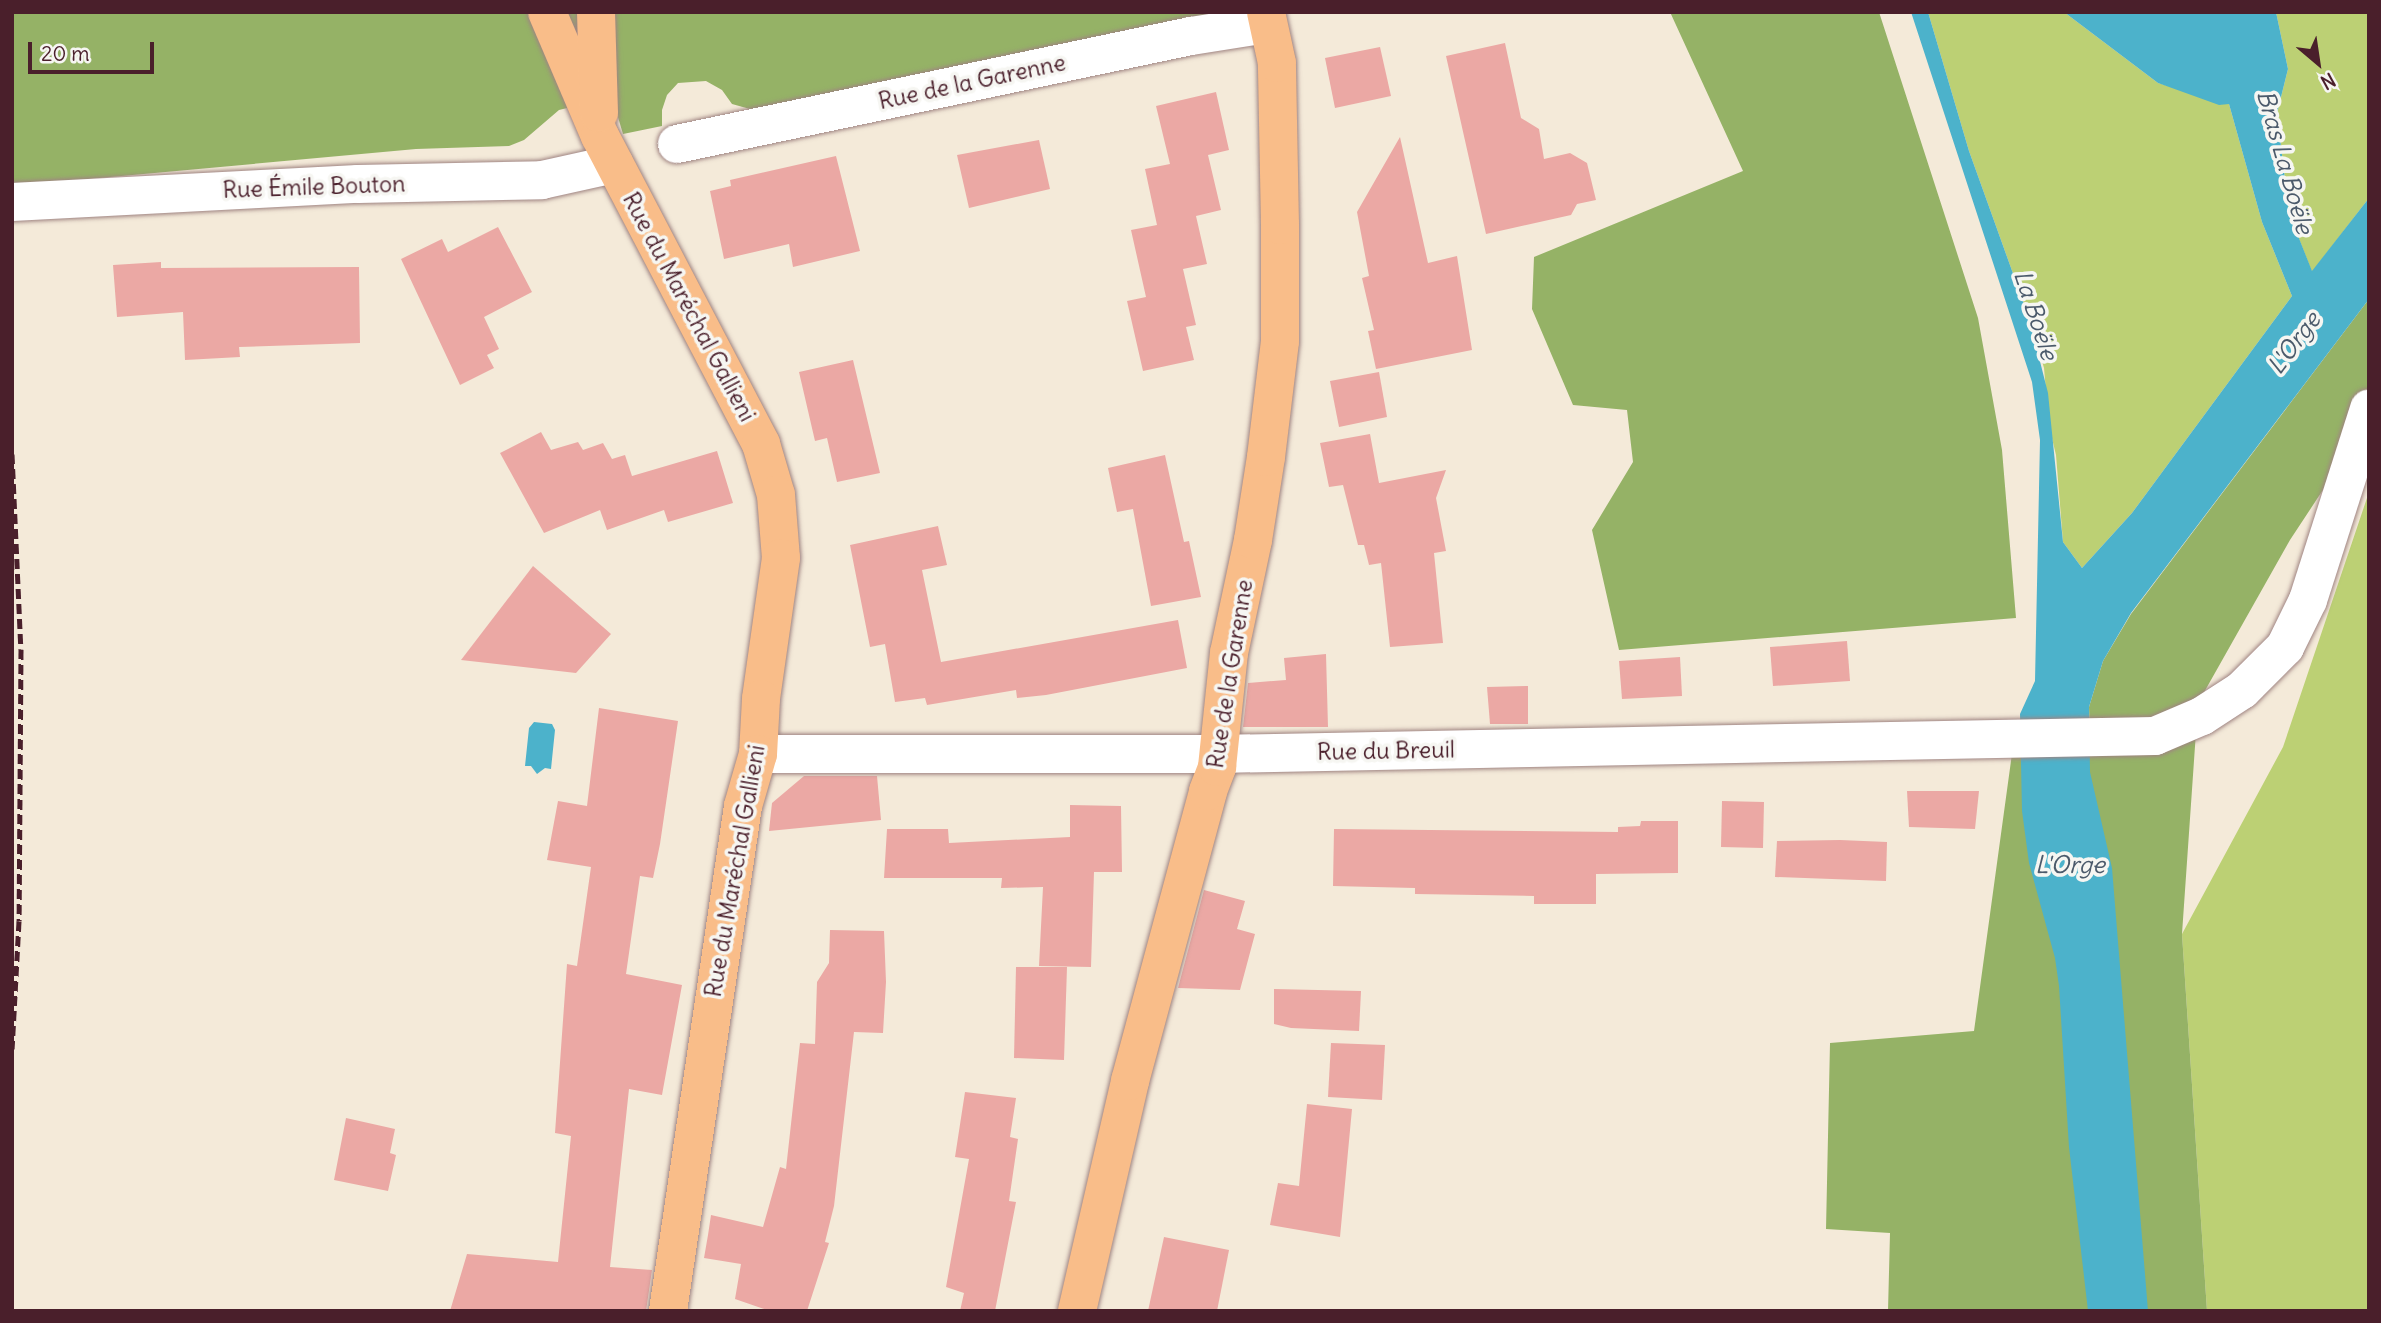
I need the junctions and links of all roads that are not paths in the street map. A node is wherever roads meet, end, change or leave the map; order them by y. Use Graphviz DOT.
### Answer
graph roads {
  1 [pos="547,12"];
  2 [pos="596,12"];
  3 [pos="1266,18"];
  4 [pos="677,144"];
  5 [pos="607,150"];
  6 [pos="15,202"];
  7 [pos="2369,409"];
  8 [pos="758,754"];
  9 [pos="1217,754"];
  10 [pos="668,1311"];
  11 [pos="1077,1311"];
  1 -- 5 [label="main road, Rue du Maréchal Gallieni"];
  2 -- 5 [label="main road, Rue du Maréchal Gallieni"];
  3 -- 4 [label="street, Rue de la Garenne"];
  3 -- 9 [label="main road, Rue de la Garenne"];
  5 -- 6 [label="street, Rue Émile Bouton"];
  5 -- 8 [label="main road, Rue du Maréchal Gallieni"];
  7 -- 9 [label="street, Rue du Breuil"];
  8 -- 9 [label="street, Rue du Breuil"];
  8 -- 10 [label="main road, Rue du Maréchal Gallieni"];
  9 -- 11 [label="main road, Rue de la Garenne"];
}
